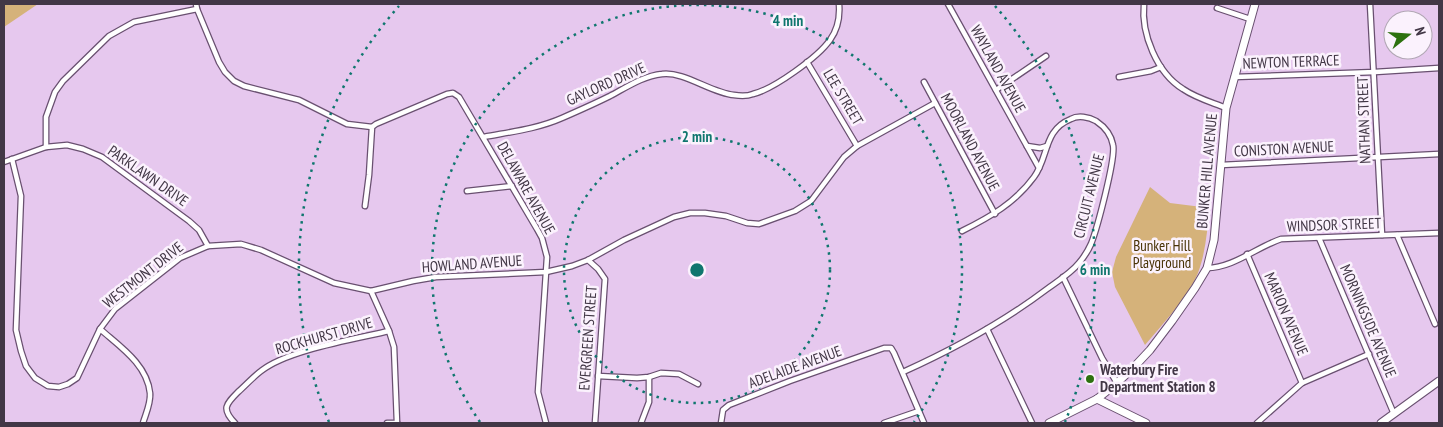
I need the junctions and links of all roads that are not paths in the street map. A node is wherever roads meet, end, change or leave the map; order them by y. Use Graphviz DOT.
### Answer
graph roads {
  1 [pos="839,4"];
  2 [pos="948,4"];
  3 [pos="1144,4"];
  4 [pos="1255,4"];
  5 [pos="1370,4"];
  6 [pos="196,6"];
  7 [pos="1217,8"];
  8 [pos="1250,19"];
  9 [pos="1046,56"];
  10 [pos="807,62"];
  11 [pos="1161,67"];
  12 [pos="1439,68"];
  13 [pos="1375,72"];
  14 [pos="1119,77"];
  15 [pos="1234,77"];
  16 [pos="924,82"];
  17 [pos="996,90"];
  18 [pos="935,103"];
  19 [pos="1226,108"];
  20 [pos="372,128"];
  21 [pos="484,137"];
  22 [pos="856,146"];
  23 [pos="1027,146"];
  24 [pos="1047,146"];
  25 [pos="46,147"];
  26 [pos="1439,154"];
  27 [pos="1378,156"];
  28 [pos="12,159"];
  29 [pos="4,162"];
  30 [pos="1221,165"];
  31 [pos="1039,168"];
  32 [pos="512,186"];
  33 [pos="467,191"];
  34 [pos="365,206"];
  35 [pos="995,214"];
  36 [pos="962,231"];
  37 [pos="1439,233"];
  38 [pos="1382,235"];
  39 [pos="1396,235"];
  40 [pos="1319,238"];
  41 [pos="208,246"];
  42 [pos="1247,254"];
  43 [pos="588,260"];
  44 [pos="1207,268"];
  45 [pos="546,272"];
  46 [pos="1063,277"];
  47 [pos="371,291"];
  48 [pos="1435,324"];
  49 [pos="100,329"];
  50 [pos="987,329"];
  51 [pos="389,331"];
  52 [pos="1369,354"];
  53 [pos="903,372"];
  54 [pos="598,376"];
  55 [pos="649,377"];
  56 [pos="1439,381"];
  57 [pos="1117,383"];
  58 [pos="1302,383"];
  59 [pos="698,384"];
  60 [pos="1097,399"];
  61 [pos="919,411"];
  62 [pos="1394,414"];
  63 [pos="143,423"];
  64 [pos="235,423"];
  65 [pos="387,423"];
  66 [pos="397,423"];
  67 [pos="546,423"];
  68 [pos="595,423"];
  69 [pos="641,423"];
  70 [pos="721,423"];
  71 [pos="884,423"];
  72 [pos="924,423"];
  73 [pos="1032,423"];
  74 [pos="1049,423"];
  75 [pos="1146,423"];
  76 [pos="1257,423"];
  77 [pos="1380,423"];
  1 -- 10 [label="street, GAYLORD DRIVE"];
  2 -- 17 [label="street, WAYLAND AVENUE"];
  3 -- 11 [label="street"];
  4 -- 8 [label="main road, BUNKER HILL AVENUE"];
  5 -- 13 [label="street, NATHAN STREET"];
  6 -- 20 [label="street"];
  6 -- 25 [label="street"];
  7 -- 8 [label="street"];
  8 -- 15 [label="main road, BUNKER HILL AVENUE"];
  9 -- 17 [label="street"];
  10 -- 21 [label="street, GAYLORD DRIVE"];
  10 -- 22 [label="street, LEE STREET"];
  11 -- 14 [label="street"];
  11 -- 19 [label="street"];
  12 -- 13 [label="street, NEWTON TERRACE"];
  13 -- 15 [label="street, NEWTON TERRACE"];
  13 -- 27 [label="street, NATHAN STREET"];
  15 -- 19 [label="main road, BUNKER HILL AVENUE"];
  16 -- 18 [label="street, MOORLAND AVENUE"];
  17 -- 23 [label="street, WAYLAND AVENUE"];
  18 -- 22 [label="street, HOWLAND AVENUE"];
  18 -- 35 [label="street, MOORLAND AVENUE"];
  19 -- 30 [label="main road, BUNKER HILL AVENUE"];
  20 -- 21 [label="street, DELAWARE AVENUE"];
  20 -- 34 [label="street"];
  21 -- 32 [label="street, DELAWARE AVENUE"];
  22 -- 43 [label="street, HOWLAND AVENUE"];
  23 -- 24 [label="street"];
  23 -- 31 [label="street, WAYLAND AVENUE"];
  24 -- 31 [label="street, CIRCUIT AVENUE"];
  24 -- 46 [label="street, CIRCUIT AVENUE"];
  25 -- 28 [label="street, PARKLAWN DRIVE"];
  25 -- 41 [label="street, PARKLAWN DRIVE"];
  26 -- 27 [label="street, CONISTON AVENUE"];
  27 -- 30 [label="street, CONISTON AVENUE"];
  27 -- 38 [label="street, NATHAN STREET"];
  28 -- 29 [label="street, PARKLAWN DRIVE"];
  28 -- 49 [label="street, WESTMONT DRIVE"];
  30 -- 44 [label="main road, BUNKER HILL AVENUE"];
  31 -- 35 [label="street, CIRCUIT AVENUE"];
  32 -- 33 [label="street"];
  32 -- 45 [label="street, DELAWARE AVENUE"];
  35 -- 36 [label="street, CIRCUIT AVENUE"];
  37 -- 39 [label="street, WINDSOR STREET"];
  38 -- 39 [label="street, WINDSOR STREET"];
  38 -- 40 [label="street, WINDSOR STREET"];
  39 -- 48 [label="street"];
  40 -- 42 [label="street, WINDSOR STREET"];
  40 -- 52 [label="street, MORNINGSIDE AVENUE"];
  41 -- 47 [label="street, WESTMONT DRIVE"];
  41 -- 49 [label="street, WESTMONT DRIVE"];
  42 -- 44 [label="street, WINDSOR STREET"];
  42 -- 58 [label="street, MARION AVENUE"];
  43 -- 45 [label="street, HOWLAND AVENUE"];
  43 -- 54 [label="street, EVERGREEN STREET"];
  44 -- 57 [label="main road, BUNKER HILL AVENUE"];
  45 -- 47 [label="street, HOWLAND AVENUE"];
  45 -- 67 [label="street, DELAWARE AVENUE"];
  46 -- 50 [label="street, CIRCUIT AVENUE"];
  46 -- 57 [label="street"];
  47 -- 51 [label="street"];
  49 -- 63 [label="street"];
  50 -- 53 [label="street, CIRCUIT AVENUE"];
  50 -- 73 [label="street"];
  51 -- 64 [label="street, ROCKHURST DRIVE"];
  51 -- 66 [label="street"];
  52 -- 58 [label="street"];
  52 -- 62 [label="street, MORNINGSIDE AVENUE"];
  53 -- 61 [label="street"];
  53 -- 70 [label="street, ADELAIDE AVENUE"];
  54 -- 55 [label="street"];
  54 -- 68 [label="street, EVERGREEN STREET"];
  55 -- 59 [label="street"];
  55 -- 69 [label="street"];
  56 -- 62 [label="main road"];
  57 -- 60 [label="main road, BUNKER HILL AVENUE"];
  58 -- 76 [label="street"];
  60 -- 74 [label="main road, BUNKER HILL AVENUE"];
  60 -- 75 [label="main road"];
  61 -- 71 [label="street"];
  61 -- 72 [label="street"];
  62 -- 77 [label="main road"];
  65 -- 66 [label="street"];
}
